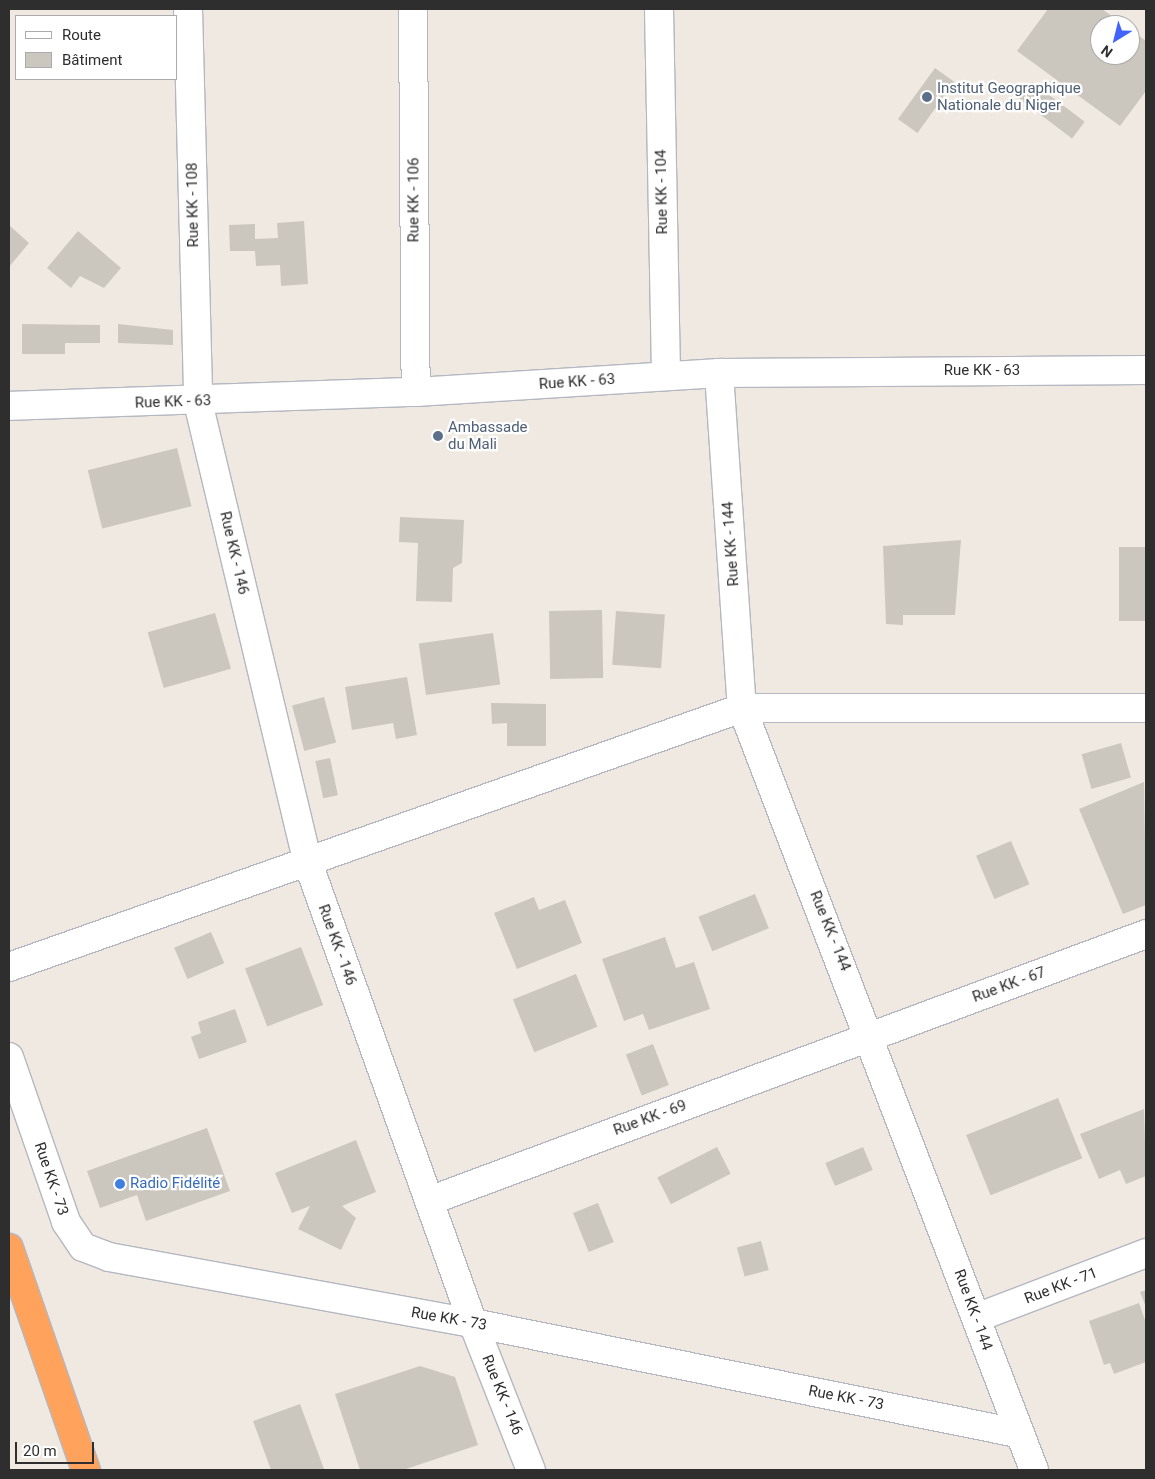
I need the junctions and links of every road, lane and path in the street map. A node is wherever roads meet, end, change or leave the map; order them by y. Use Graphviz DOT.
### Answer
graph roads {
  1 [pos="188,9"];
  2 [pos="413,9"];
  3 [pos="659,9"];
  4 [pos="1146,370"];
  5 [pos="719,372"];
  6 [pos="666,376"];
  7 [pos="416,392"];
  8 [pos="198,402"];
  9 [pos="9,406"];
  10 [pos="742,708"];
  11 [pos="1146,708"];
  12 [pos="307,860"];
  13 [pos="1146,934"];
  14 [pos="9,967"];
  15 [pos="872,1036"];
  16 [pos="9,1056"];
  17 [pos="429,1201"];
  18 [pos="9,1248"];
  19 [pos="1146,1253"];
  20 [pos="976,1318"];
  21 [pos="473,1323"];
  22 [pos="1017,1433"];
  23 [pos="86,1470"];
  24 [pos="531,1470"];
  25 [pos="1034,1470"];
  1 -- 8 [label="street, Rue KK - 108"];
  2 -- 7 [label="street, Rue KK - 106"];
  3 -- 6 [label="street, Rue KK - 104"];
  4 -- 5 [label="street, Rue KK - 63"];
  5 -- 6 [label="street, Rue KK - 63"];
  5 -- 10 [label="street, Rue KK - 144"];
  6 -- 7 [label="street, Rue KK - 63"];
  7 -- 8 [label="street, Rue KK - 63"];
  8 -- 9 [label="street, Rue KK - 63"];
  8 -- 12 [label="street, Rue KK - 146"];
  10 -- 11 [label="street"];
  10 -- 12 [label="street"];
  10 -- 15 [label="street, Rue KK - 144"];
  12 -- 14 [label="street"];
  12 -- 17 [label="street, Rue KK - 146"];
  13 -- 15 [label="street, Rue KK - 67"];
  15 -- 17 [label="street, Rue KK - 69"];
  15 -- 20 [label="street, Rue KK - 144"];
  16 -- 21 [label="street, Rue KK - 73"];
  17 -- 21 [label="street, Rue KK - 146"];
  18 -- 23 [label="highway"];
  19 -- 20 [label="street, Rue KK - 71"];
  20 -- 22 [label="street, Rue KK - 144"];
  21 -- 22 [label="street, Rue KK - 73"];
  21 -- 24 [label="street, Rue KK - 146"];
  22 -- 25 [label="street, Rue KK - 144"];
}
